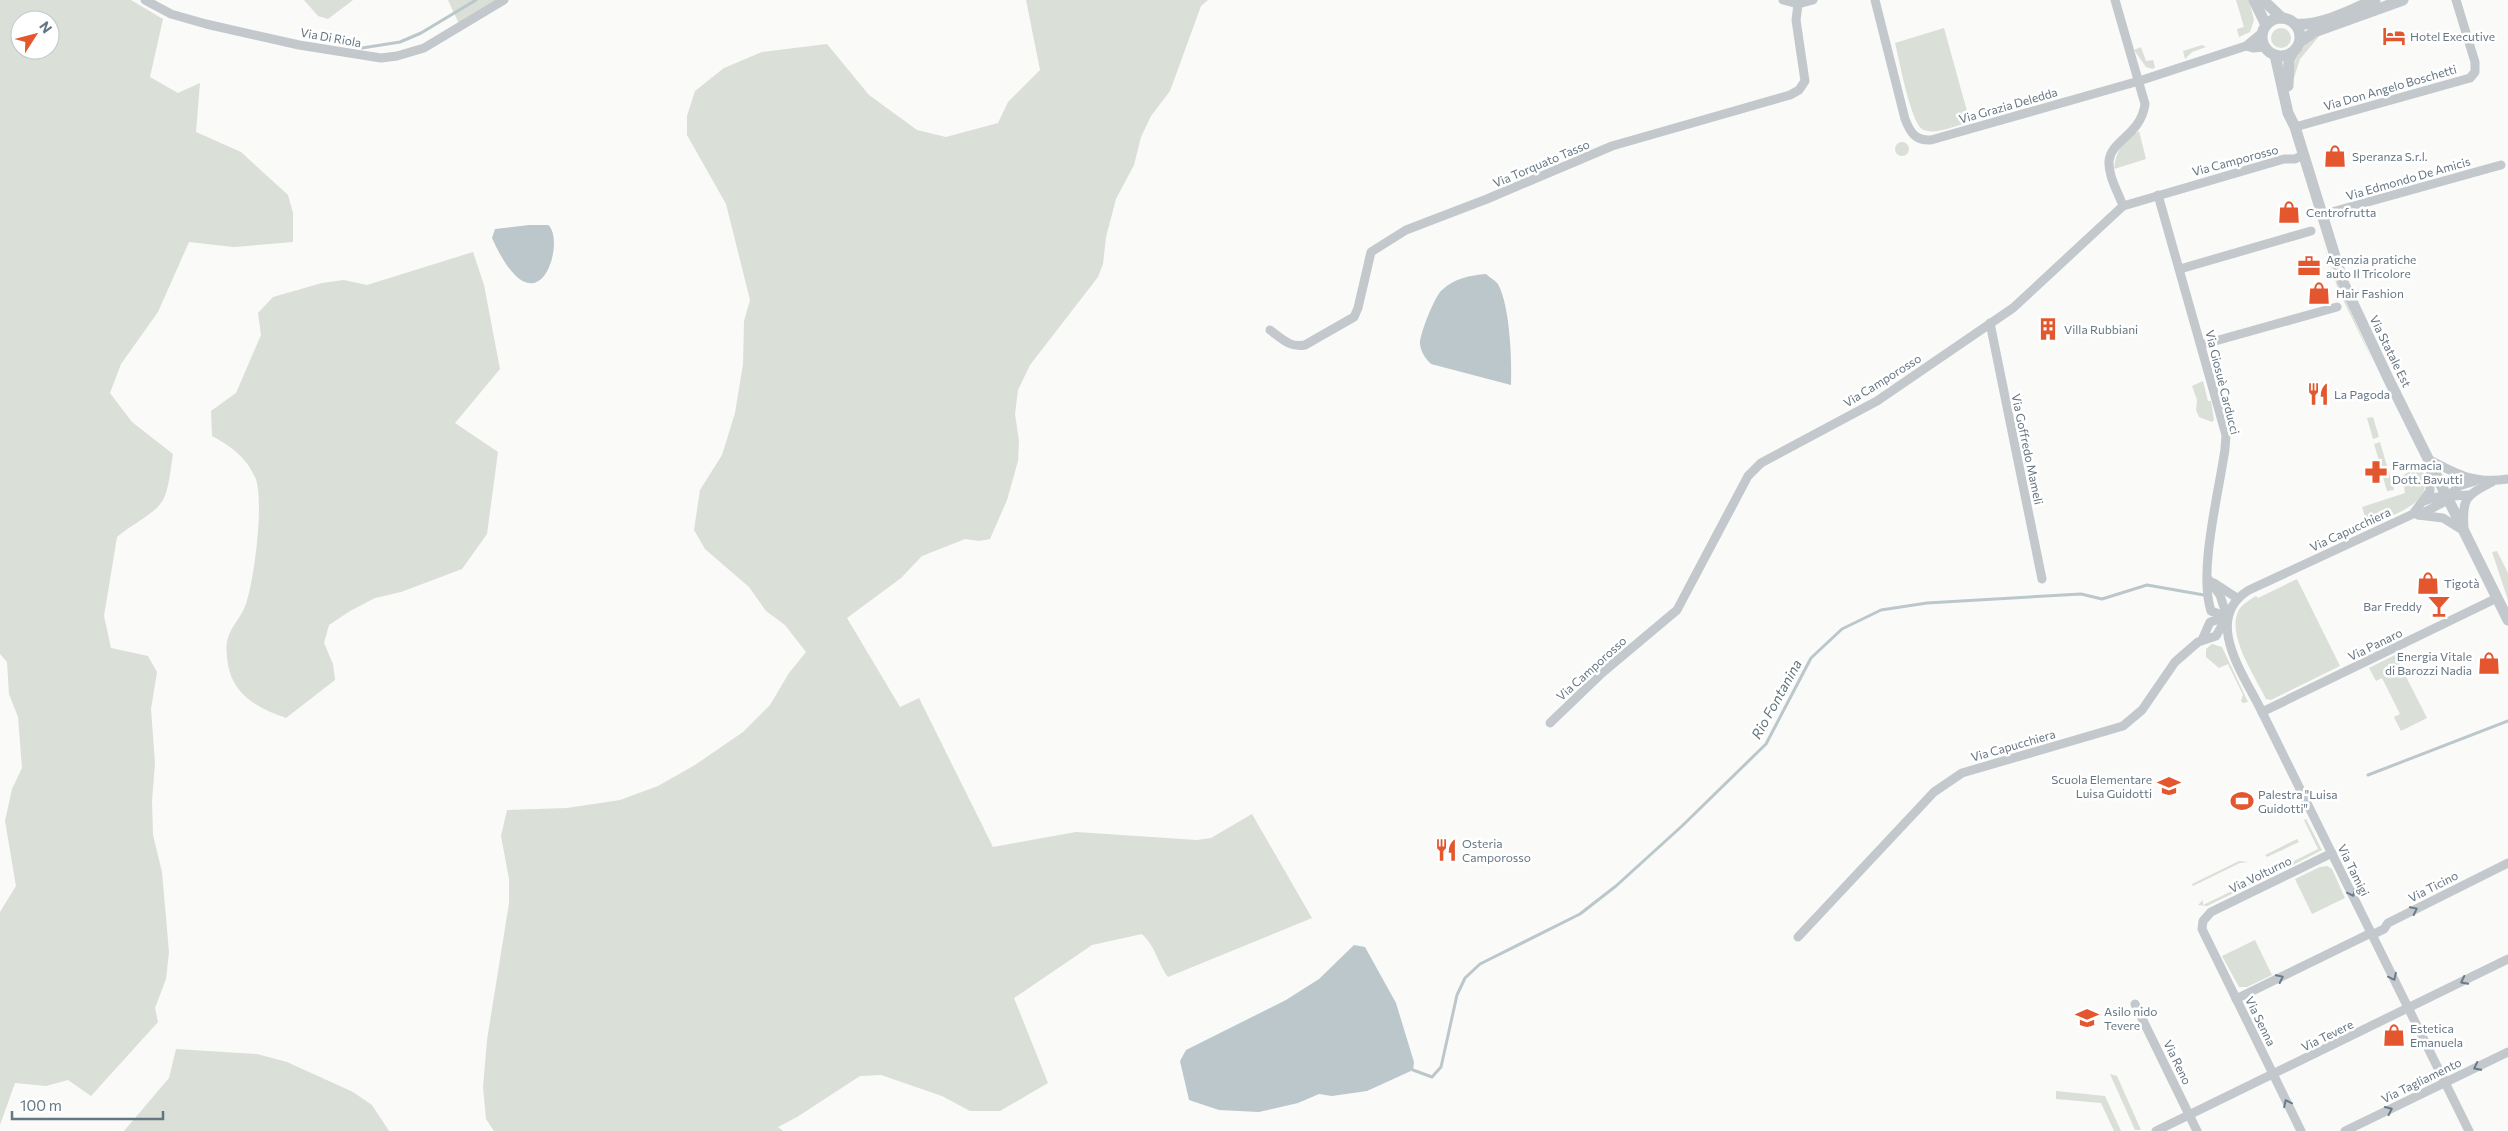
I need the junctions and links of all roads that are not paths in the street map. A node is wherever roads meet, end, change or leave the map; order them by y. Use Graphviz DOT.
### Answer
graph roads {
  1 [pos="145,0"];
  2 [pos="504,0"];
  3 [pos="1783,0"];
  4 [pos="1813,0"];
  5 [pos="1875,0"];
  6 [pos="2114,0"];
  7 [pos="2254,0"];
  8 [pos="2263,0"];
  9 [pos="2376,0"];
  10 [pos="2403,0"];
  11 [pos="2456,0"];
  12 [pos="1798,4"];
  13 [pos="2282,18"];
  14 [pos="2295,24"];
  15 [pos="2264,28"];
  16 [pos="2246,46"];
  17 [pos="2264,47"];
  18 [pos="2296,47"];
  19 [pos="2275,55"];
  20 [pos="2139,81"];
  21 [pos="2295,127"];
  22 [pos="2304,155"];
  23 [pos="2500,165"];
  24 [pos="2158,195"];
  25 [pos="2123,206"];
  26 [pos="2321,215"];
  27 [pos="2311,231"];
  28 [pos="2180,269"];
  29 [pos="2337,307"];
  30 [pos="1990,323"];
  31 [pos="1270,330"];
  32 [pos="2201,345"];
  33 [pos="2430,460"];
  34 [pos="2477,480"];
  35 [pos="2508,480"];
  36 [pos="2493,482"];
  37 [pos="2468,495"];
  38 [pos="2447,496"];
  39 [pos="2424,500"];
  40 [pos="2416,515"];
  41 [pos="2464,531"];
  42 [pos="2042,579"];
  43 [pos="2208,580"];
  44 [pos="2237,598"];
  45 [pos="2498,598"];
  46 [pos="2227,617"];
  47 [pos="2508,620"];
  48 [pos="2262,712"];
  49 [pos="1550,724"];
  50 [pos="2332,853"];
  51 [pos="2508,863"];
  52 [pos="2203,921"];
  53 [pos="2372,934"];
  54 [pos="1798,937"];
  55 [pos="2508,959"];
  56 [pos="2236,999"];
  57 [pos="2135,1004"];
  58 [pos="2408,1009"];
  59 [pos="2508,1052"];
  60 [pos="2273,1075"];
  61 [pos="2446,1083"];
  62 [pos="2190,1115"];
  63 [pos="2156,1131"];
  64 [pos="2198,1131"];
  65 [pos="2301,1131"];
  66 [pos="2345,1131"];
  67 [pos="2469,1131"];
  1 -- 2 [label="street, Via Di Riola"];
  3 -- 12 [label="street"];
  4 -- 12 [label="street"];
  5 -- 20 [label="street, Via Grazia Deledda"];
  6 -- 20 [label="street"];
  7 -- 15 [label="street"];
  8 -- 13 [label="street"];
  9 -- 14 [label="street"];
  10 -- 18 [label="street"];
  11 -- 21 [label="street, Via Don Angelo Boschetti"];
  12 -- 31 [label="street, Via Torquato Tasso"];
  13 -- 14 [label="street"];
  13 -- 15 [label="street"];
  14 -- 18 [label="street, Via Statale Est"];
  15 -- 16 [label="street, Via Grazia Deledda"];
  15 -- 17 [label="street"];
  16 -- 17 [label="street, Via Grazia Deledda"];
  16 -- 20 [label="street, Via Grazia Deledda"];
  17 -- 19 [label="street"];
  18 -- 19 [label="street"];
  18 -- 21 [label="street, Via Statale Est"];
  19 -- 21 [label="street, Via Statale Est"];
  20 -- 25 [label="street"];
  21 -- 22 [label="street, Via Statale Est"];
  22 -- 24 [label="street, Via Camporosso"];
  22 -- 26 [label="street, Via Statale Est"];
  23 -- 26 [label="street, Via Edmondo De Amicis"];
  24 -- 25 [label="street, Via Camporosso"];
  24 -- 28 [label="street, Via Giosuè Carducci"];
  25 -- 30 [label="street, Via Camporosso"];
  26 -- 33 [label="street, Via Statale Est"];
  27 -- 28 [label="street"];
  28 -- 32 [label="street, Via Giosuè Carducci"];
  29 -- 32 [label="street"];
  30 -- 42 [label="street, Via Goffredo Mameli"];
  30 -- 49 [label="street, Via Camporosso"];
  32 -- 43 [label="street, Via Giosuè Carducci"];
  33 -- 34 [label="street"];
  33 -- 38 [label="street, Via Statale Est"];
  33 -- 39 [label="street, Via Capucchiera"];
  34 -- 36 [label="street"];
  34 -- 38 [label="street, Via Capucchiera"];
  35 -- 36 [label="street"];
  36 -- 37 [label="street"];
  37 -- 38 [label="street"];
  37 -- 41 [label="street"];
  38 -- 39 [label="street"];
  38 -- 40 [label="street, Via Capucchiera"];
  38 -- 41 [label="street, Via Statale Est"];
  39 -- 40 [label="street, Via Capucchiera"];
  40 -- 41 [label="street"];
  40 -- 44 [label="street, Via Capucchiera"];
  41 -- 45 [label="street, Via Statale Est"];
  43 -- 44 [label="street"];
  43 -- 46 [label="street"];
  43 -- 46 [label="street, Via Giosuè Carducci"];
  44 -- 46 [label="street, Via Capucchiera"];
  45 -- 47 [label="street, Via Statale Est"];
  45 -- 48 [label="street, Via Panaro"];
  46 -- 48 [label="street, Via Tamigi"];
  46 -- 54 [label="street, Via Capucchiera"];
  48 -- 50 [label="street, Via Tamigi"];
  50 -- 52 [label="street, Via Volturno"];
  50 -- 53 [label="street, Via Tamigi, one-way"];
  53 -- 51 [label="street, Via Ticino, one-way"];
  52 -- 56 [label="street, Via Senna"];
  56 -- 53 [label="street, Via Ticino, one-way"];
  53 -- 58 [label="street, Via Tamigi, one-way"];
  55 -- 58 [label="street, Via Tevere, one-way"];
  56 -- 60 [label="street, Via Senna"];
  57 -- 62 [label="street, Via Reno"];
  58 -- 60 [label="street, Via Tevere"];
  58 -- 61 [label="street, Via Tamigi"];
  59 -- 61 [label="street, Via Tagliamento, one-way"];
  60 -- 62 [label="street, Via Tevere"];
  65 -- 60 [label="street, Via Senna, one-way"];
  66 -- 61 [label="street, Via Tagliamento, one-way"];
  61 -- 67 [label="street, Via Tamigi"];
  62 -- 63 [label="street, Via Tevere"];
  62 -- 64 [label="street, Via Reno"];
}
